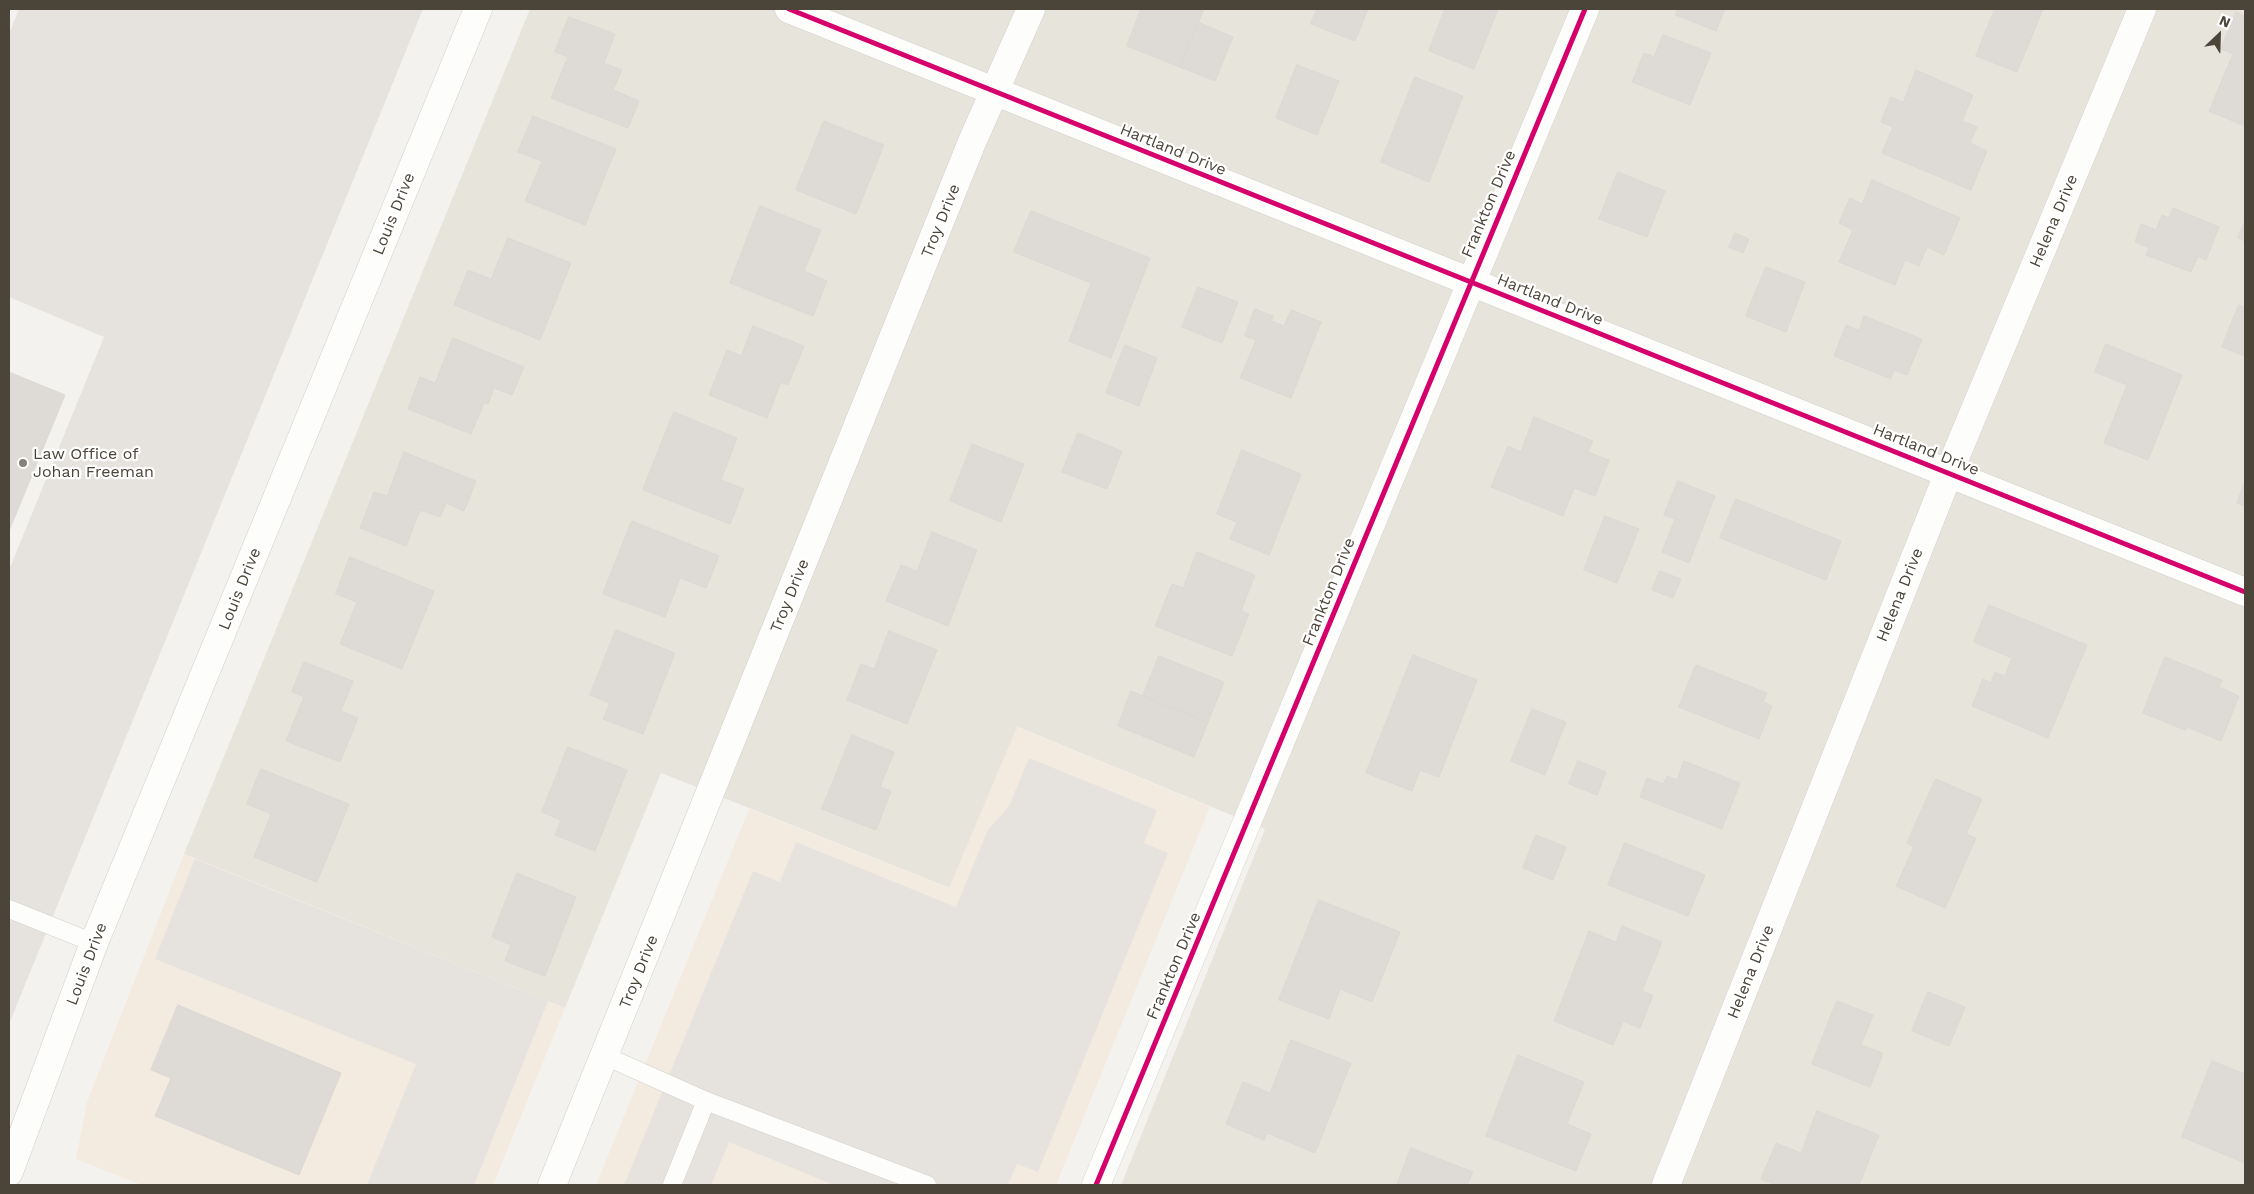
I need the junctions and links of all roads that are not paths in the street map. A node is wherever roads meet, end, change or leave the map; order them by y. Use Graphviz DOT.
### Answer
graph roads {
  1 [pos="478,9"];
  2 [pos="789,9"];
  3 [pos="1031,9"];
  4 [pos="1585,9"];
  5 [pos="2142,9"];
  6 [pos="995,92"];
  7 [pos="1470,282"];
  8 [pos="1949,472"];
  9 [pos="2245,592"];
  10 [pos="9,909"];
  11 [pos="94,943"];
  12 [pos="605,1056"];
  13 [pos="706,1100"];
  14 [pos="9,1172"];
  15 [pos="552,1185"];
  16 [pos="672,1185"];
  17 [pos="927,1185"];
  18 [pos="1096,1185"];
  19 [pos="1666,1185"];
  1 -- 11 [label="street, Louis Drive"];
  2 -- 6 [label="street, Hartland Drive"];
  3 -- 6 [label="street, Troy Drive"];
  4 -- 7 [label="street, Frankton Drive"];
  5 -- 8 [label="street, Helena Drive"];
  6 -- 7 [label="street, Hartland Drive"];
  6 -- 12 [label="street, Troy Drive"];
  7 -- 8 [label="street, Hartland Drive"];
  7 -- 18 [label="street, Frankton Drive"];
  8 -- 9 [label="street, Hartland Drive"];
  8 -- 19 [label="street, Helena Drive"];
  10 -- 11 [label="lane"];
  11 -- 14 [label="street, Louis Drive"];
  12 -- 13 [label="lane"];
  12 -- 15 [label="street, Troy Drive"];
  13 -- 16 [label="lane"];
  13 -- 17 [label="lane"];
}
